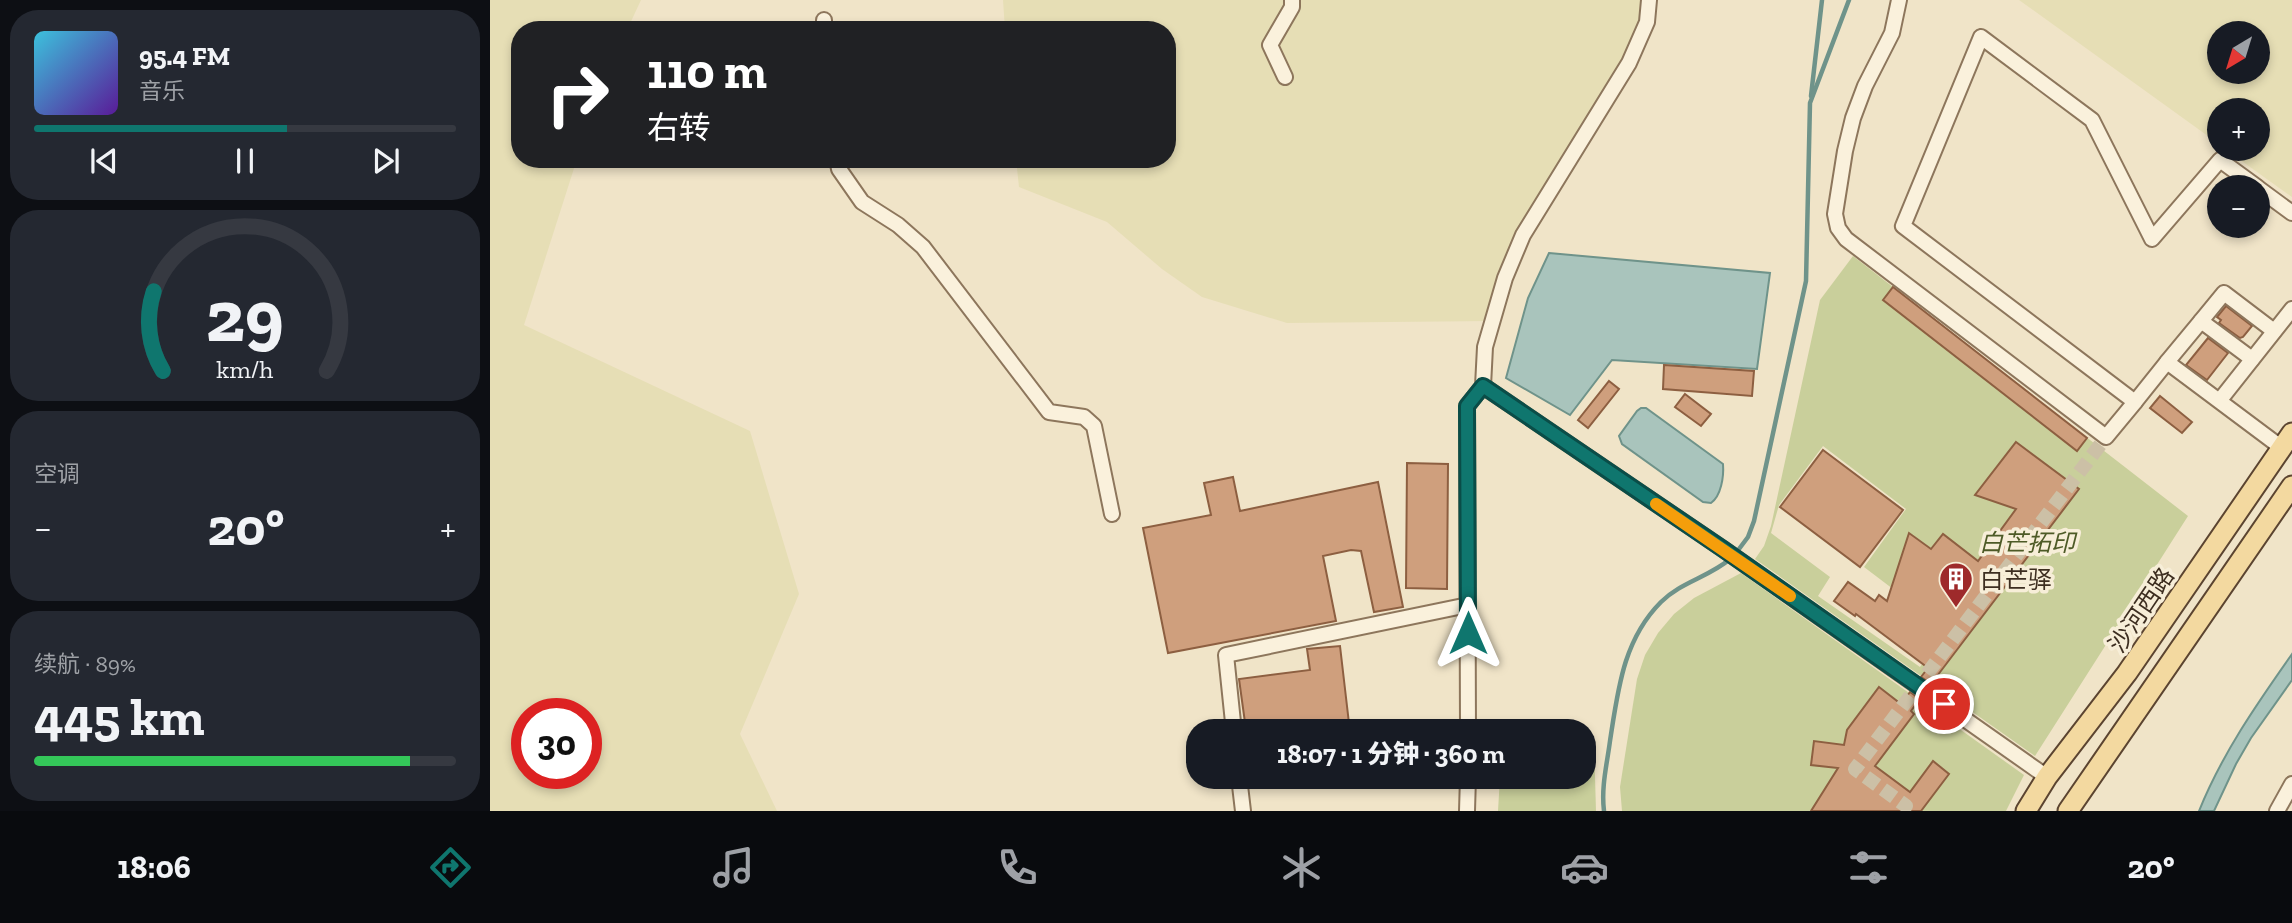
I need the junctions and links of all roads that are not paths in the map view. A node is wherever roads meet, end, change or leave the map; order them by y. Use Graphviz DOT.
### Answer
graph roads {
  1 [pos="1292,0"];
  2 [pos="1649,0"];
  3 [pos="1899,0"];
  4 [pos="1285,77"];
  5 [pos="839,168"];
  6 [pos="2207,175"];
  7 [pos="2207,175"];
  8 [pos="2241,175"];
  9 [pos="2270,197"];
  10 [pos="2292,213"];
  11 [pos="2292,309"];
  12 [pos="2201,321"];
  13 [pos="2274,331"];
  14 [pos="2252,359"];
  15 [pos="2167,362"];
  16 [pos="1483,386"];
  17 [pos="2220,400"];
  18 [pos="2135,402"];
  19 [pos="2287,440"];
  20 [pos="2292,486"];
  21 [pos="1112,514"];
  22 [pos="1468,605"];
  23 [pos="1233,719"];
  24 [pos="1468,719"];
  25 [pos="2047,776"];
  26 [pos="2292,783"];
  27 [pos="1240,789"];
  28 [pos="1467,789"];
  29 [pos="1243,811"];
  30 [pos="1466,811"];
  31 [pos="2026,811"];
  32 [pos="2068,811"];
  33 [pos="2277,811"];
  1 -- 4 [label="street"];
  2 -- 16 [label="street"];
  3 -- 18 [label="street"];
  5 -- 21 [label="street"];
  6 -- 18 [label="street"];
  7 -- 8 [label="street"];
  9 -- 10 [label="street"];
  11 -- 13 [label="street"];
  12 -- 13 [label="street"];
  12 -- 14 [label="street"];
  12 -- 15 [label="street"];
  13 -- 14 [label="street"];
  14 -- 17 [label="street"];
  15 -- 17 [label="street"];
  15 -- 18 [label="street"];
  16 -- 22 [label="street"];
  16 -- 25 [label="street"];
  17 -- 19 [label="street"];
  19 -- 25 [label="main road, 沙河西路"];
  20 -- 32 [label="main road"];
  22 -- 23 [label="street"];
  22 -- 24 [label="street"];
  25 -- 31 [label="main road, 沙河西路"];
  26 -- 33 [label="street"];
  27 -- 29 [label="street"];
  28 -- 30 [label="street"];
}
